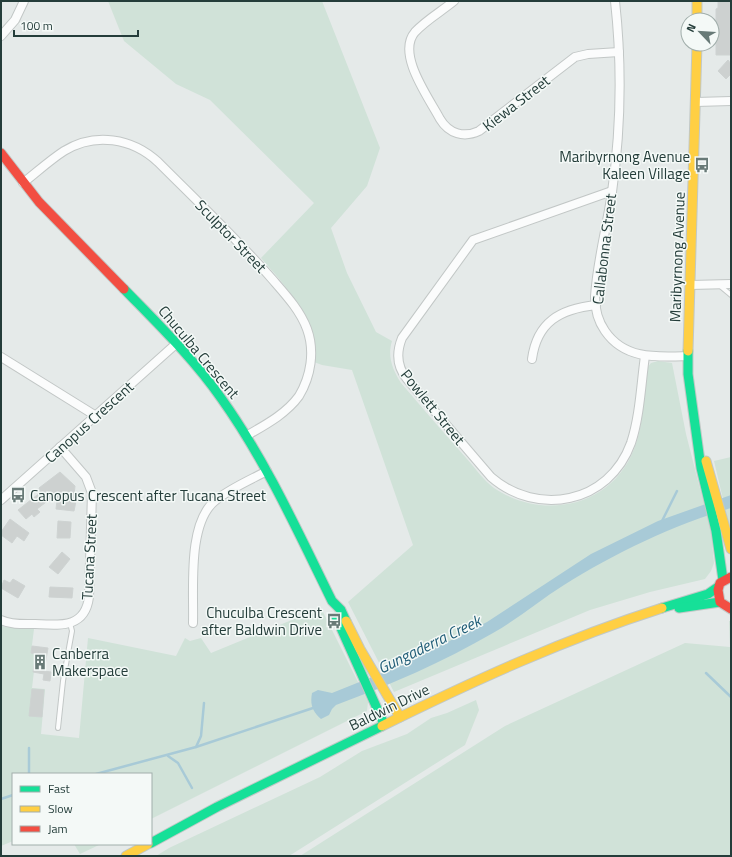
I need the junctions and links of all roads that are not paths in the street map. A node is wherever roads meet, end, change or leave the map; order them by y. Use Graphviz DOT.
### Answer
graph roads {
  1 [pos="24,1"];
  2 [pos="454,1"];
  3 [pos="615,1"];
  4 [pos="697,1"];
  5 [pos="697,12"];
  6 [pos="1,36"];
  7 [pos="619,52"];
  8 [pos="697,52"];
  9 [pos="731,101"];
  10 [pos="696,102"];
  11 [pos="1,153"];
  12 [pos="23,183"];
  13 [pos="612,191"];
  14 [pos="718,284"];
  15 [pos="731,284"];
  16 [pos="690,285"];
  17 [pos="731,295"];
  18 [pos="596,305"];
  19 [pos="177,343"];
  20 [pos="645,356"];
  21 [pos="688,356"];
  22 [pos="1,357"];
  23 [pos="532,359"];
  24 [pos="96,416"];
  25 [pos="246,436"];
  26 [pos="60,447"];
  27 [pos="267,471"];
  28 [pos="1,500"];
  29 [pos="720,530"];
  30 [pos="731,549"];
  31 [pos="724,581"];
  32 [pos="332,601"];
  33 [pos="720,602"];
  34 [pos="731,609"];
  35 [pos="647,613"];
  36 [pos="1,620"];
  37 [pos="70,623"];
  38 [pos="193,623"];
  39 [pos="400,717"];
  40 [pos="384,724"];
  41 [pos="58,728"];
  42 [pos="152,842"];
  43 [pos="146,845"];
  44 [pos="126,856"];
  1 -- 6 [label="street"];
  2 -- 7 [label="street, Kiewa Street"];
  3 -- 7 [label="street, Callabonna Street"];
  4 -- 5 [label="street"];
  7 -- 13 [label="street, Callabonna Street"];
  8 -- 10 [label="street, Maribyrnong Avenue"];
  9 -- 10 [label="street"];
  10 -- 16 [label="street, Maribyrnong Avenue"];
  11 -- 12 [label="street, Chuculba Crescent"];
  12 -- 19 [label="street, Chuculba Crescent"];
  12 -- 25 [label="street, Sculptor Street"];
  13 -- 18 [label="street, Callabonna Street"];
  13 -- 20 [label="street, Powlett Street"];
  14 -- 15 [label="street"];
  14 -- 16 [label="street"];
  14 -- 17 [label="lane"];
  16 -- 21 [label="street, Maribyrnong Avenue"];
  18 -- 20 [label="street, Callabonna Street"];
  18 -- 23 [label="street"];
  19 -- 24 [label="street, Canopus Crescent"];
  19 -- 25 [label="street, Chuculba Crescent"];
  20 -- 21 [label="street, Callabonna Street"];
  21 -- 29 [label="street, Maribyrnong Avenue"];
  22 -- 24 [label="street"];
  24 -- 26 [label="street, Canopus Crescent"];
  25 -- 27 [label="street, Chuculba Crescent"];
  26 -- 28 [label="street, Canopus Crescent"];
  26 -- 37 [label="street, Tucana Street"];
  27 -- 32 [label="street, Chuculba Crescent"];
  27 -- 38 [label="street"];
  29 -- 30 [label="street, Maribyrnong Avenue"];
  29 -- 31 [label="street, Maribyrnong Avenue"];
  31 -- 33 [label="street, Maribyrnong Avenue"];
  31 -- 35 [label="street, Baldwin Drive"];
  32 -- 39 [label="street, Chuculba Crescent"];
  32 -- 40 [label="street, Chuculba Crescent"];
  33 -- 34 [label="street"];
  33 -- 35 [label="street, Baldwin Drive"];
  35 -- 39 [label="street, Baldwin Drive"];
  36 -- 37 [label="street"];
  37 -- 41 [label="lane"];
  39 -- 40 [label="street, Baldwin Drive"];
  40 -- 42 [label="street, Baldwin Drive"];
  43 -- 44 [label="street, Baldwin Drive"];
}
